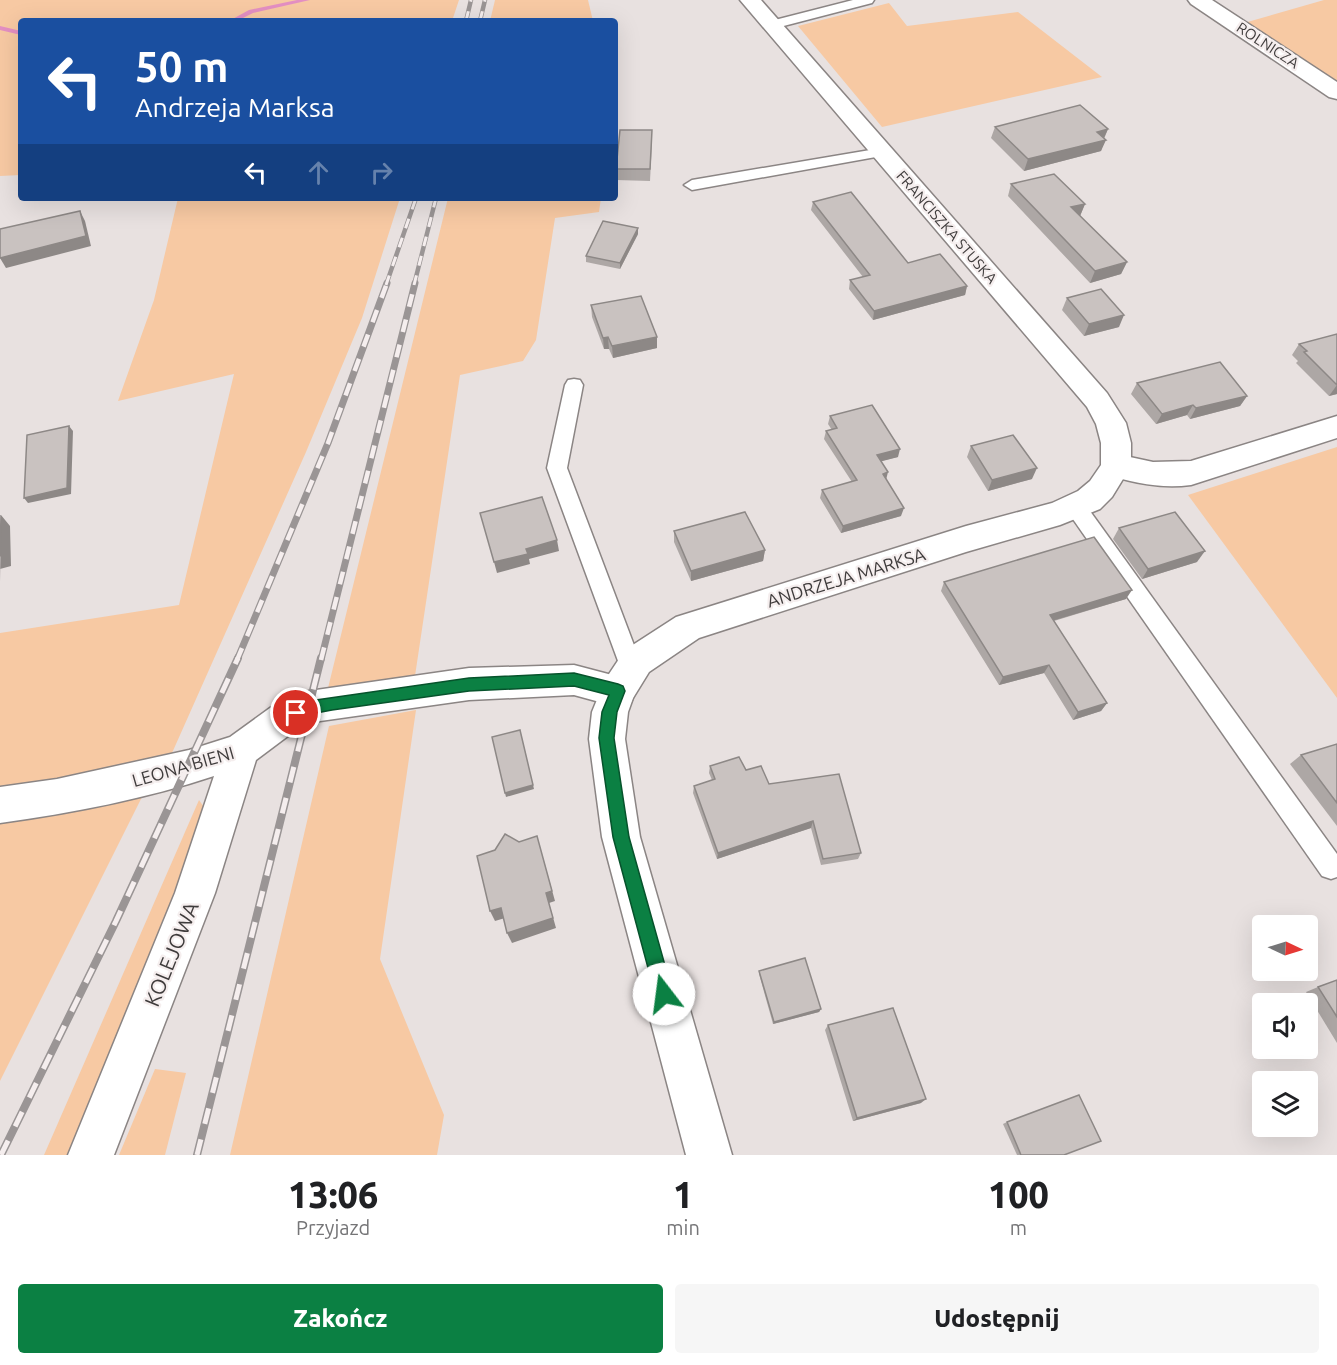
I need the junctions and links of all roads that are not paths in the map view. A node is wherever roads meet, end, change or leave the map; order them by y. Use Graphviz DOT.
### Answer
graph roads {
  1 [pos="750,0"];
  2 [pos="868,0"];
  3 [pos="1198,0"];
  4 [pos="772,25"];
  5 [pos="1337,92"];
  6 [pos="882,152"];
  7 [pos="692,185"];
  8 [pos="574,385"];
  9 [pos="1337,427"];
  10 [pos="1116,466"];
  11 [pos="1075,506"];
  12 [pos="625,680"];
  13 [pos="241,750"];
  14 [pos="0,805"];
  15 [pos="1331,867"];
  16 [pos="91,1155"];
  17 [pos="709,1155"];
  1 -- 4 [label="street, FRANCISZKA STUSKA"];
  2 -- 4 [label="lane"];
  3 -- 5 [label="street, ROLNICZA"];
  4 -- 6 [label="street, FRANCISZKA STUSKA"];
  6 -- 7 [label="lane"];
  6 -- 10 [label="street, FRANCISZKA STUSKA"];
  8 -- 12 [label="lane"];
  9 -- 10 [label="street"];
  10 -- 11 [label="street, ANDRZEJA MARKSA"];
  11 -- 12 [label="street, ANDRZEJA MARKSA"];
  11 -- 15 [label="lane"];
  12 -- 13 [label="street, LEONA BIENI"];
  12 -- 17 [label="street"];
  13 -- 14 [label="street, LEONA BIENI"];
  13 -- 16 [label="street, KOLEJOWA"];
}
